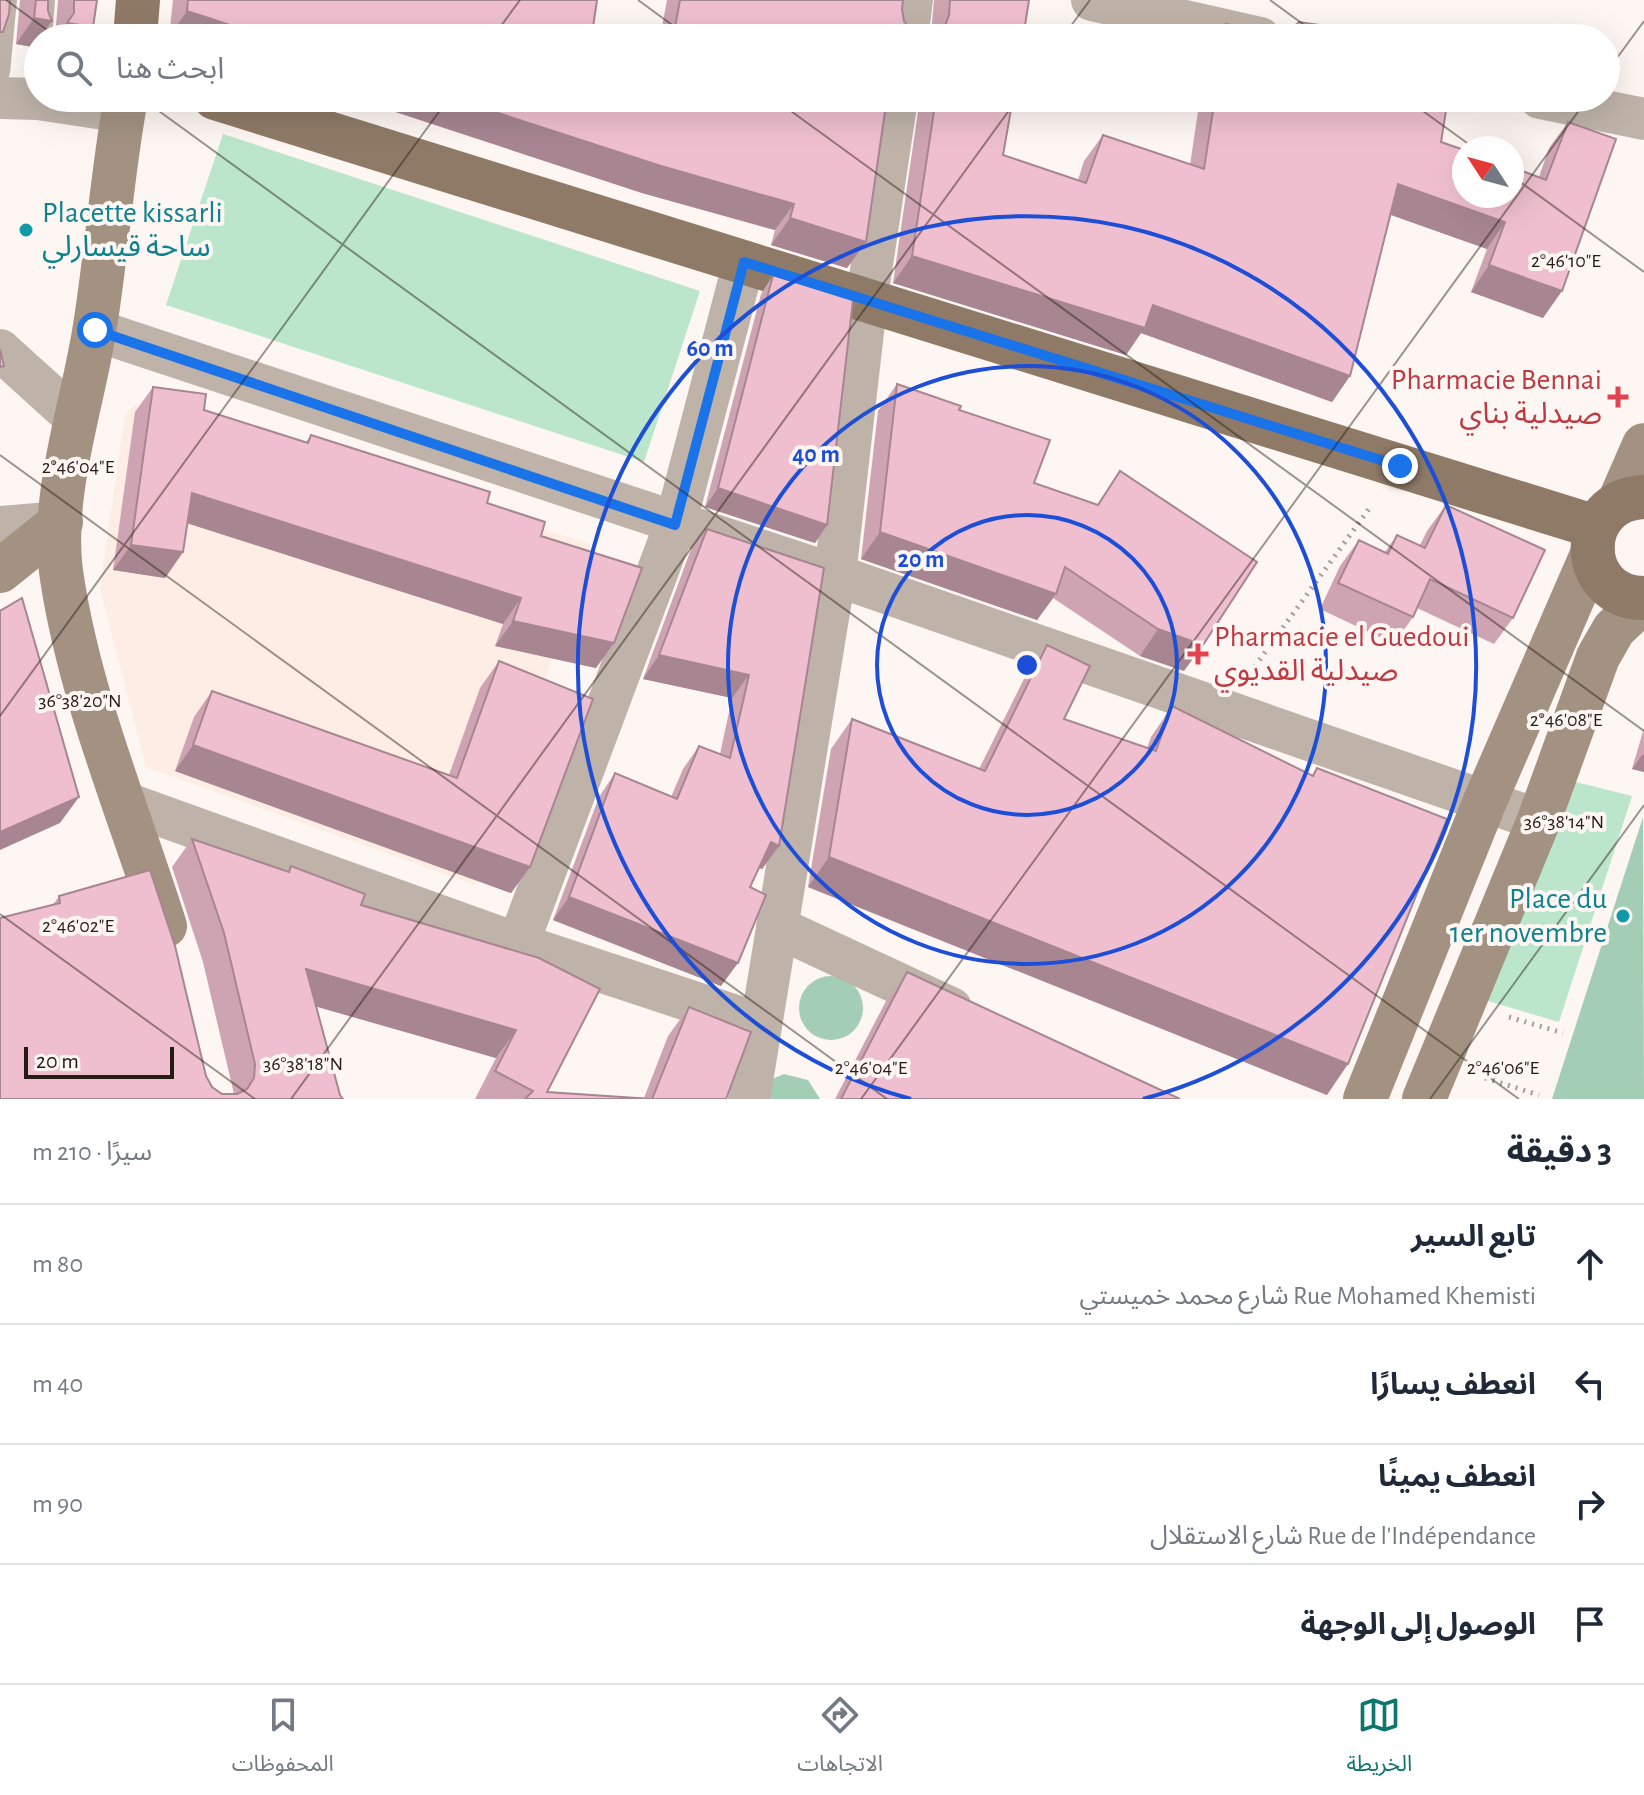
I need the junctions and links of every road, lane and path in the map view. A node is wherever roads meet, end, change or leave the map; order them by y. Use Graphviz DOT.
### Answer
graph roads {
  1 [pos="7,0"];
  2 [pos="45,0"];
  3 [pos="138,0"];
  4 [pos="912,0"];
  5 [pos="1092,0"];
  6 [pos="43,24"];
  7 [pos="136,24"];
  8 [pos="909,24"];
  9 [pos="1198,24"];
  10 [pos="0,72"];
  11 [pos="0,98"];
  12 [pos="24,98"];
  13 [pos="124,112"];
  14 [pos="260,112"];
  15 [pos="895,112"];
  16 [pos="1609,112"];
  17 [pos="1644,119"];
  18 [pos="744,262"];
  19 [pos="867,297"];
  20 [pos="95,330"];
  21 [pos="0,350"];
  22 [pos="74,417"];
  23 [pos="1644,445"];
  24 [pos="1400,466"];
  25 [pos="1613,520"];
  26 [pos="61,522"];
  27 [pos="675,525"];
  28 [pos="0,527"];
  29 [pos="0,571"];
  30 [pos="835,575"];
  31 [pos="1644,600"];
  32 [pos="1222,712"];
  33 [pos="1485,801"];
  34 [pos="126,803"];
  35 [pos="1539,820"];
  36 [pos="777,927"];
  37 [pos="518,944"];
  38 [pos="179,968"];
  39 [pos="760,1024"];
  40 [pos="991,1026"];
  41 [pos="1431,1081"];
  42 [pos="1539,1095"];
  43 [pos="749,1099"];
  44 [pos="1365,1099"];
  1 -- 10 [label="lane"];
  2 -- 6 [label="lane"];
  3 -- 7 [label="main road"];
  4 -- 8 [label="street"];
  5 -- 9 [label="street"];
  11 -- 12 [label="street"];
  13 -- 20 [label="main road"];
  14 -- 18 [label="main road"];
  15 -- 19 [label="street"];
  16 -- 17 [label="street"];
  18 -- 19 [label="main road"];
  18 -- 27 [label="street"];
  19 -- 24 [label="main road"];
  19 -- 30 [label="street"];
  20 -- 22 [label="main road"];
  20 -- 27 [label="street"];
  21 -- 22 [label="street"];
  22 -- 26 [label="main road"];
  23 -- 25 [label="main road"];
  24 -- 25 [label="main road"];
  24 -- 32 [label="path"];
  25 -- 31 [label="main road"];
  25 -- 33 [label="main road"];
  26 -- 28 [label="street"];
  26 -- 29 [label="main road"];
  26 -- 34 [label="main road"];
  27 -- 30 [label="street"];
  27 -- 37 [label="street"];
  30 -- 32 [label="street"];
  30 -- 36 [label="street"];
  31 -- 35 [label="main road"];
  32 -- 33 [label="street"];
  33 -- 35 [label="street"];
  33 -- 44 [label="main road"];
  34 -- 37 [label="street"];
  34 -- 38 [label="main road"];
  35 -- 41 [label="main road"];
  36 -- 39 [label="street"];
  36 -- 40 [label="street"];
  37 -- 39 [label="street"];
  39 -- 43 [label="street"];
  41 -- 42 [label="path"];
}
